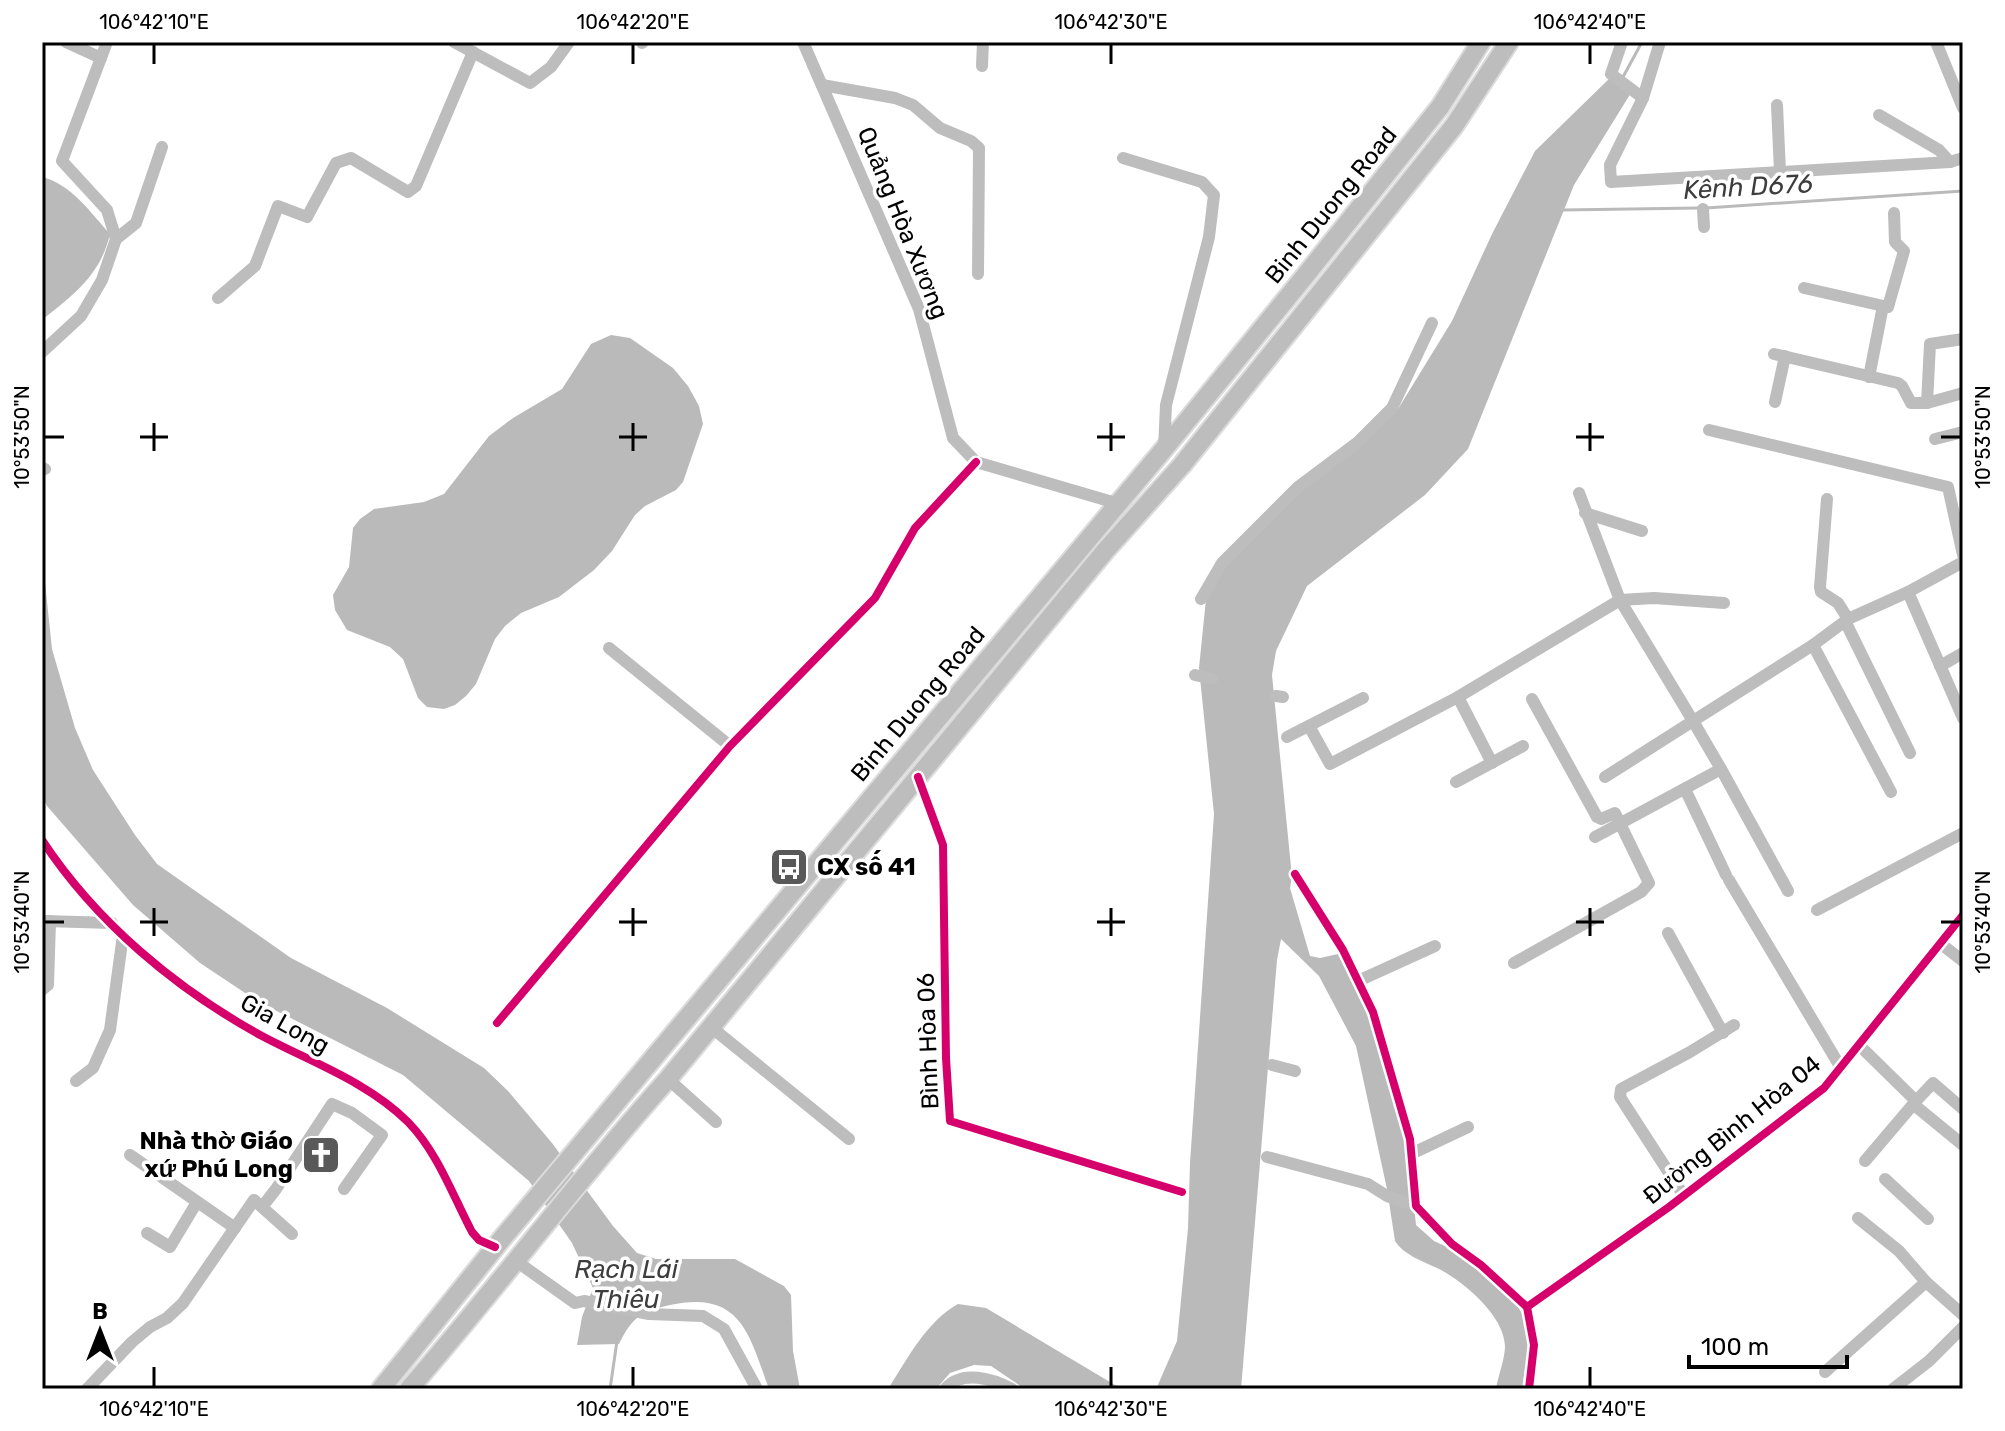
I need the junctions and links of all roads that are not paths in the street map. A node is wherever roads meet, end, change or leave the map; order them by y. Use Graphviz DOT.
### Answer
graph roads {
  1 [pos="66,42"];
  2 [pos="107,42"];
  3 [pos="454,42"];
  4 [pos="569,42"];
  5 [pos="803,42"];
  6 [pos="983,42"];
  7 [pos="1481,42"];
  8 [pos="1509,42"];
  9 [pos="1622,42"];
  10 [pos="1660,42"];
  11 [pos="1936,42"];
  12 [pos="473,52"];
  13 [pos="101,58"];
  14 [pos="982,66"];
  15 [pos="822,85"];
  16 [pos="1643,98"];
  17 [pos="1777,105"];
  18 [pos="1963,108"];
  19 [pos="1879,115"];
  20 [pos="162,147"];
  21 [pos="1123,158"];
  22 [pos="1957,160"];
  23 [pos="1780,172"];
  24 [pos="1703,209"];
  25 [pos="1894,213"];
  26 [pos="1704,227"];
  27 [pos="115,243"];
  28 [pos="978,274"];
  29 [pos="1804,288"];
  30 [pos="218,298"];
  31 [pos="1883,306"];
  32 [pos="1432,323"];
  33 [pos="1963,339"];
  34 [pos="42,352"];
  35 [pos="1869,377"];
  36 [pos="1963,393"];
  37 [pos="1775,402"];
  38 [pos="1927,403"];
  39 [pos="1709,430"];
  40 [pos="1963,432"];
  41 [pos="1935,439"];
  42 [pos="1164,449"];
  43 [pos="976,462"];
  44 [pos="1182,465"];
  45 [pos="1579,493"];
  46 [pos="1827,499"];
  47 [pos="1116,503"];
  48 [pos="1585,513"];
  49 [pos="1642,531"];
  50 [pos="1963,555"];
  51 [pos="1963,562"];
  52 [pos="1908,592"];
  53 [pos="1201,599"];
  54 [pos="1620,600"];
  55 [pos="1724,603"];
  56 [pos="1847,620"];
  57 [pos="1813,645"];
  58 [pos="609,648"];
  59 [pos="1963,653"];
  60 [pos="1940,666"];
  61 [pos="1195,675"];
  62 [pos="1212,679"];
  63 [pos="1458,697"];
  64 [pos="1363,698"];
  65 [pos="1532,699"];
  66 [pos="1963,718"];
  67 [pos="1693,721"];
  68 [pos="1309,726"];
  69 [pos="1287,737"];
  70 [pos="730,746"];
  71 [pos="1523,746"];
  72 [pos="1910,753"];
  73 [pos="1492,763"];
  74 [pos="1721,769"];
  75 [pos="918,777"];
  76 [pos="1605,777"];
  77 [pos="1456,782"];
  78 [pos="880,787"];
  79 [pos="1685,789"];
  80 [pos="1891,792"];
  81 [pos="899,801"];
  82 [pos="1621,823"];
  83 [pos="1963,833"];
  84 [pos="1595,837"];
  85 [pos="42,840"];
  86 [pos="1295,874"];
  87 [pos="1788,891"];
  88 [pos="1817,910"];
  89 [pos="1963,915"];
  90 [pos="46,921"];
  91 [pos="112,923"];
  92 [pos="1668,933"];
  93 [pos="123,935"];
  94 [pos="1941,944"];
  95 [pos="1435,946"];
  96 [pos="744,949"];
  97 [pos="1963,961"];
  98 [pos="1514,963"];
  99 [pos="764,964"];
  100 [pos="1358,981"];
  101 [pos="42,990"];
  102 [pos="497,1023"];
  103 [pos="711,1027"];
  104 [pos="1860,1046"];
  105 [pos="1272,1065"];
  106 [pos="1841,1068"];
  107 [pos="1295,1071"];
  108 [pos="668,1079"];
  109 [pos="76,1081"];
  110 [pos="1915,1102"];
  111 [pos="1963,1109"];
  112 [pos="716,1122"];
  113 [pos="1468,1127"];
  114 [pos="849,1139"];
  115 [pos="1963,1145"];
  116 [pos="1413,1153"];
  117 [pos="130,1155"];
  118 [pos="1267,1157"];
  119 [pos="1865,1161"];
  120 [pos="1885,1179"];
  121 [pos="344,1189"];
  122 [pos="1179,1191"];
  123 [pos="1684,1196"];
  124 [pos="197,1202"];
  125 [pos="1416,1206"];
  126 [pos="262,1207"];
  127 [pos="1858,1218"];
  128 [pos="1928,1219"];
  129 [pos="235,1228"];
  130 [pos="147,1233"];
  131 [pos="292,1234"];
  132 [pos="500,1241"];
  133 [pos="521,1255"];
  134 [pos="1926,1282"];
  135 [pos="1527,1307"];
  136 [pos="1963,1315"];
  137 [pos="1963,1327"];
  138 [pos="1825,1372"];
  139 [pos="87,1389"];
  140 [pos="381,1389"];
  141 [pos="409,1389"];
  142 [pos="757,1389"];
  143 [pos="945,1389"];
  144 [pos="1012,1389"];
  145 [pos="1529,1389"];
  146 [pos="1893,1389"];
  1 -- 13 [label="street"];
  2 -- 13 [label="street"];
  3 -- 12 [label="street"];
  4 -- 12 [label="street"];
  5 -- 15 [label="street, Quảng Hòa Xương"];
  6 -- 14 [label="street"];
  7 -- 42 [label="highway, Binh Duong Road"];
  8 -- 44 [label="highway, Binh Duong Road"];
  9 -- 16 [label="street"];
  10 -- 16 [label="street"];
  11 -- 18 [label="street"];
  12 -- 30 [label="street"];
  13 -- 27 [label="street"];
  15 -- 28 [label="street"];
  15 -- 43 [label="street, Quảng Hòa Xương"];
  16 -- 23 [label="street"];
  17 -- 23 [label="street"];
  19 -- 22 [label="street"];
  20 -- 27 [label="street"];
  21 -- 42 [label="street"];
  22 -- 23 [label="street"];
  24 -- 26 [label="street"];
  25 -- 31 [label="street"];
  27 -- 34 [label="street"];
  29 -- 31 [label="street"];
  31 -- 35 [label="street"];
  32 -- 53 [label="street"];
  33 -- 38 [label="street"];
  35 -- 37 [label="street"];
  35 -- 38 [label="street"];
  36 -- 38 [label="street"];
  39 -- 50 [label="street"];
  40 -- 41 [label="street"];
  42 -- 44 [label="highway"];
  42 -- 47 [label="highway, Binh Duong Road"];
  43 -- 47 [label="street"];
  43 -- 70 [label="street"];
  44 -- 75 [label="highway, Binh Duong Road"];
  45 -- 48 [label="street"];
  46 -- 56 [label="street"];
  47 -- 78 [label="highway, Binh Duong Road"];
  48 -- 49 [label="street"];
  48 -- 54 [label="street"];
  51 -- 52 [label="street"];
  52 -- 56 [label="street"];
  52 -- 60 [label="street"];
  54 -- 55 [label="street"];
  54 -- 63 [label="street"];
  54 -- 67 [label="street"];
  56 -- 57 [label="street"];
  56 -- 72 [label="street"];
  57 -- 67 [label="street"];
  57 -- 80 [label="street"];
  58 -- 70 [label="street"];
  59 -- 60 [label="street"];
  60 -- 66 [label="street"];
  61 -- 62 [label="street"];
  63 -- 68 [label="street"];
  63 -- 73 [label="street"];
  64 -- 68 [label="street"];
  65 -- 82 [label="street"];
  67 -- 74 [label="street"];
  67 -- 76 [label="street"];
  68 -- 69 [label="street"];
  70 -- 102 [label="street"];
  71 -- 73 [label="street"];
  73 -- 77 [label="street"];
  74 -- 79 [label="street"];
  74 -- 87 [label="street"];
  75 -- 81 [label="highway, Binh Duong Road"];
  75 -- 122 [label="street, Bình Hòa 06"];
  78 -- 81 [label="highway"];
  78 -- 96 [label="highway, Binh Duong Road"];
  79 -- 82 [label="street"];
  79 -- 106 [label="street"];
  81 -- 99 [label="highway, Binh Duong Road"];
  82 -- 84 [label="street"];
  82 -- 98 [label="street"];
  83 -- 88 [label="street"];
  85 -- 91 [label="street, Gia Long"];
  86 -- 100 [label="street"];
  89 -- 94 [label="street, Đường Bình Hòa 04"];
  90 -- 91 [label="street"];
  90 -- 101 [label="street"];
  91 -- 93 [label="street, Gia Long"];
  92 -- 123 [label="street"];
  93 -- 109 [label="street"];
  93 -- 132 [label="street, Gia Long"];
  94 -- 97 [label="street"];
  94 -- 104 [label="street, Đường Bình Hòa 04"];
  95 -- 100 [label="street"];
  96 -- 99 [label="highway"];
  96 -- 132 [label="highway, Binh Duong Road"];
  99 -- 103 [label="highway, Binh Duong Road"];
  100 -- 116 [label="street"];
  103 -- 108 [label="highway, Binh Duong Road"];
  103 -- 114 [label="street"];
  104 -- 106 [label="street, Đường Bình Hòa 04"];
  104 -- 110 [label="street"];
  105 -- 107 [label="street"];
  106 -- 123 [label="street, Đường Bình Hòa 04"];
  108 -- 112 [label="street"];
  108 -- 133 [label="highway, Binh Duong Road"];
  110 -- 111 [label="street"];
  110 -- 115 [label="street"];
  110 -- 119 [label="street"];
  113 -- 116 [label="street"];
  116 -- 125 [label="street"];
  117 -- 124 [label="street"];
  118 -- 125 [label="street"];
  120 -- 128 [label="street"];
  121 -- 126 [label="street"];
  123 -- 135 [label="street, Đường Bình Hòa 04"];
  124 -- 129 [label="street"];
  124 -- 130 [label="street"];
  125 -- 135 [label="street"];
  126 -- 129 [label="street"];
  126 -- 131 [label="street"];
  127 -- 134 [label="street"];
  129 -- 139 [label="street"];
  132 -- 140 [label="highway, Binh Duong Road"];
  133 -- 141 [label="highway"];
  133 -- 142 [label="street"];
  134 -- 136 [label="street"];
  134 -- 138 [label="street"];
  135 -- 145 [label="street"];
  137 -- 146 [label="street"];
  143 -- 144 [label="street"];
}
